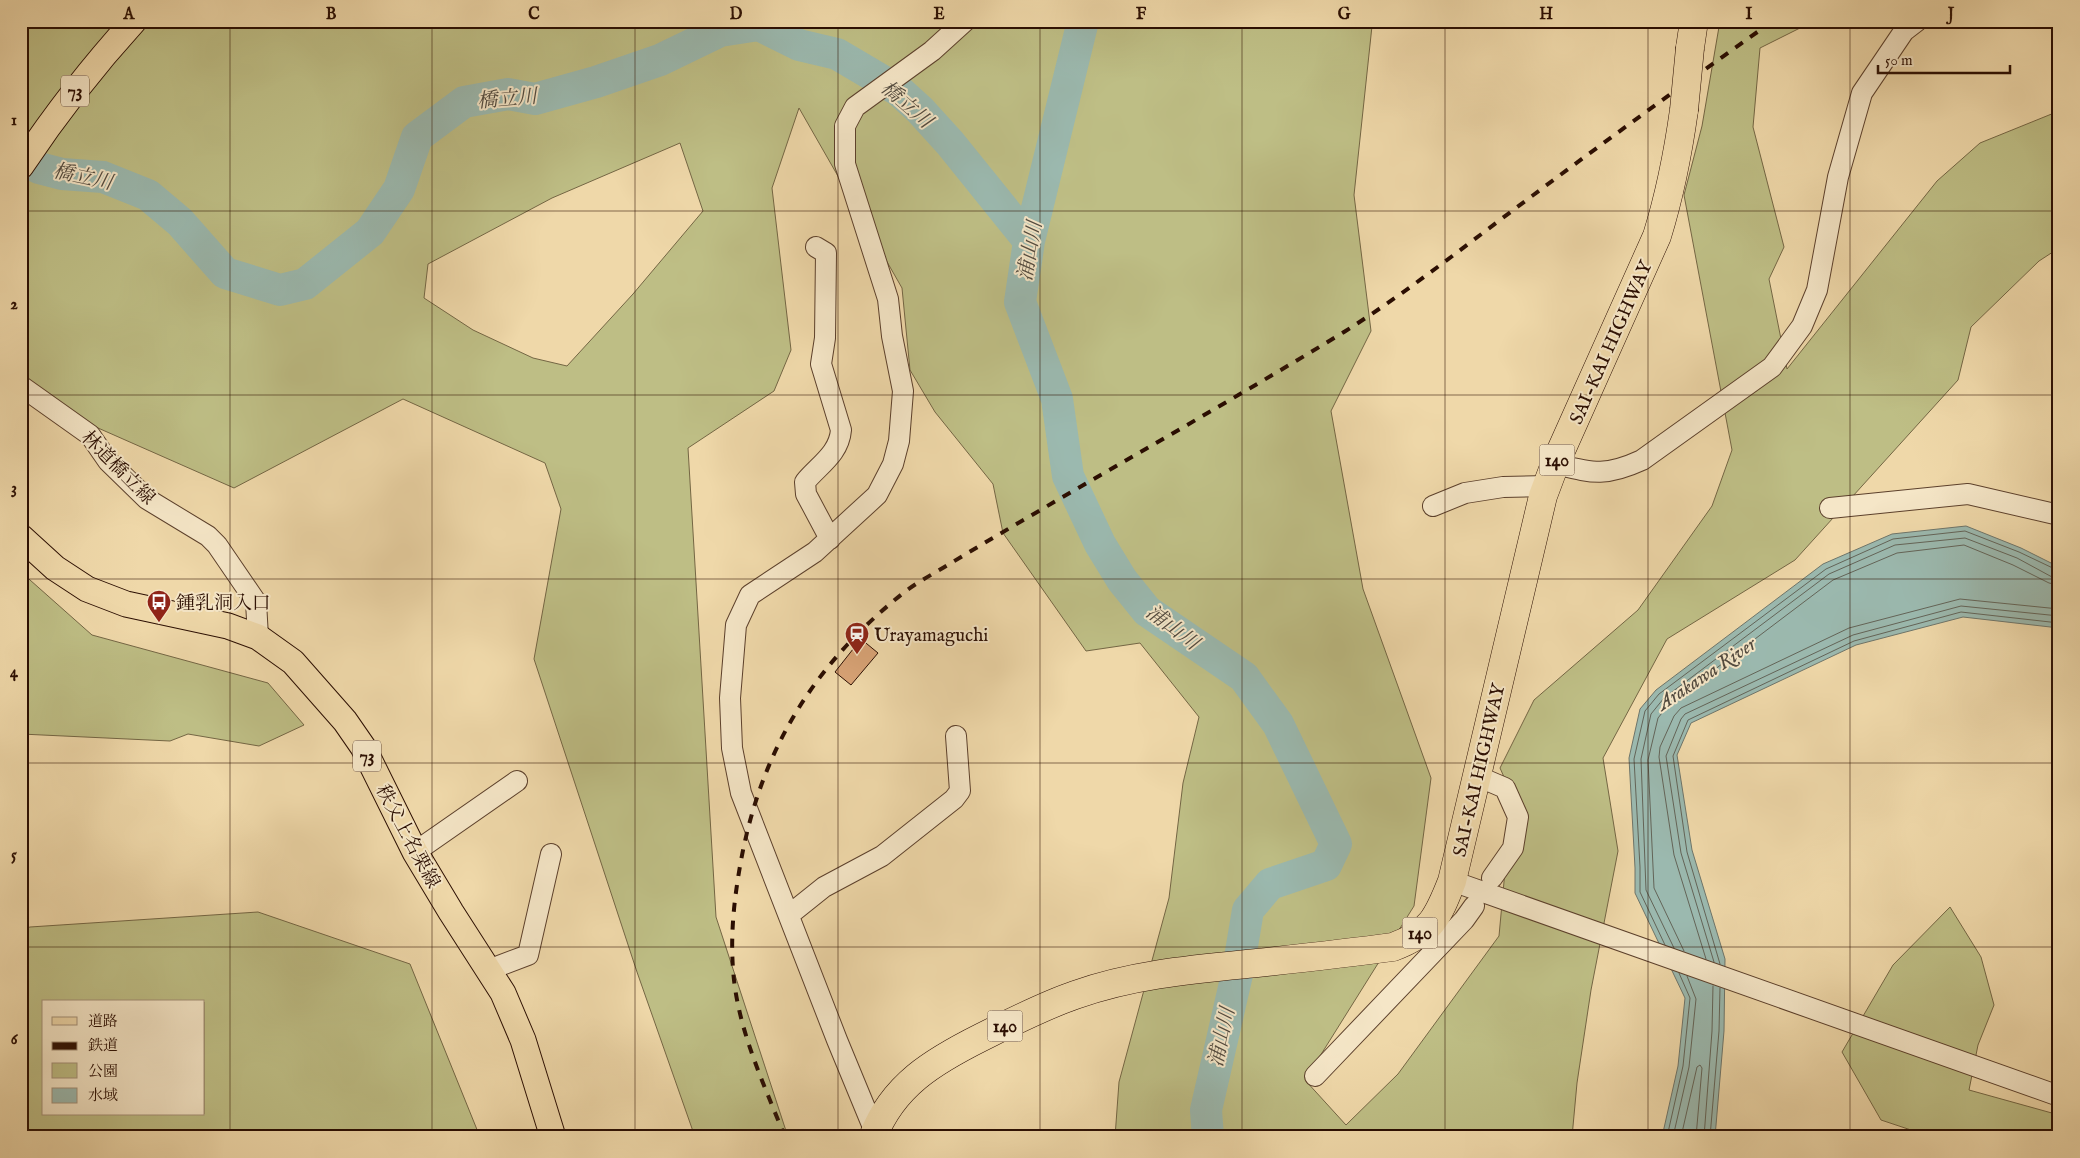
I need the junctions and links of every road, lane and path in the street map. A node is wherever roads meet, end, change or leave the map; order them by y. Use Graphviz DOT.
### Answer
graph roads {
  1 [pos="134,21"];
  2 [pos="965,21"];
  3 [pos="1694,21"];
  4 [pos="1917,21"];
  5 [pos="21,166"];
  6 [pos="816,246"];
  7 [pos="21,386"];
  8 [pos="1551,475"];
  9 [pos="1433,506"];
  10 [pos="1830,508"];
  11 [pos="2059,515"];
  12 [pos="21,537"];
  13 [pos="830,539"];
  14 [pos="258,637"];
  15 [pos="956,736"];
  16 [pos="1477,776"];
  17 [pos="517,781"];
  18 [pos="415,852"];
  19 [pos="551,854"];
  20 [pos="1492,878"];
  21 [pos="1452,881"];
  22 [pos="1474,906"];
  23 [pos="789,915"];
  24 [pos="488,970"];
  25 [pos="1315,1076"];
  26 [pos="2059,1096"];
  27 [pos="877,1135"];
  28 [pos="553,1137"];
  1 -- 5 [label="main road, 73"];
  2 -- 13 [label="street"];
  3 -- 8 [label="highway, SAI-KAI HIGHWAY / 140, bridge"];
  4 -- 8 [label="street"];
  6 -- 13 [label="street"];
  7 -- 14 [label="street, 林道橋立線"];
  8 -- 9 [label="street"];
  8 -- 16 [label="highway, SAI-KAI HIGHWAY / 140"];
  10 -- 11 [label="street"];
  12 -- 14 [label="main road, 秩父上名栗線 / 73"];
  13 -- 23 [label="street"];
  14 -- 18 [label="main road, 秩父上名栗線 / 73"];
  15 -- 23 [label="street"];
  16 -- 20 [label="street"];
  16 -- 21 [label="highway, SAI-KAI HIGHWAY / 140"];
  17 -- 18 [label="street"];
  18 -- 24 [label="main road, 秩父上名栗線 / 73"];
  19 -- 24 [label="street"];
  21 -- 26 [label="street"];
  21 -- 27 [label="highway, SAI-KAI HIGHWAY / 140"];
  22 -- 25 [label="street"];
  23 -- 27 [label="street"];
  24 -- 28 [label="main road, 秩父上名栗線 / 73"];
}
